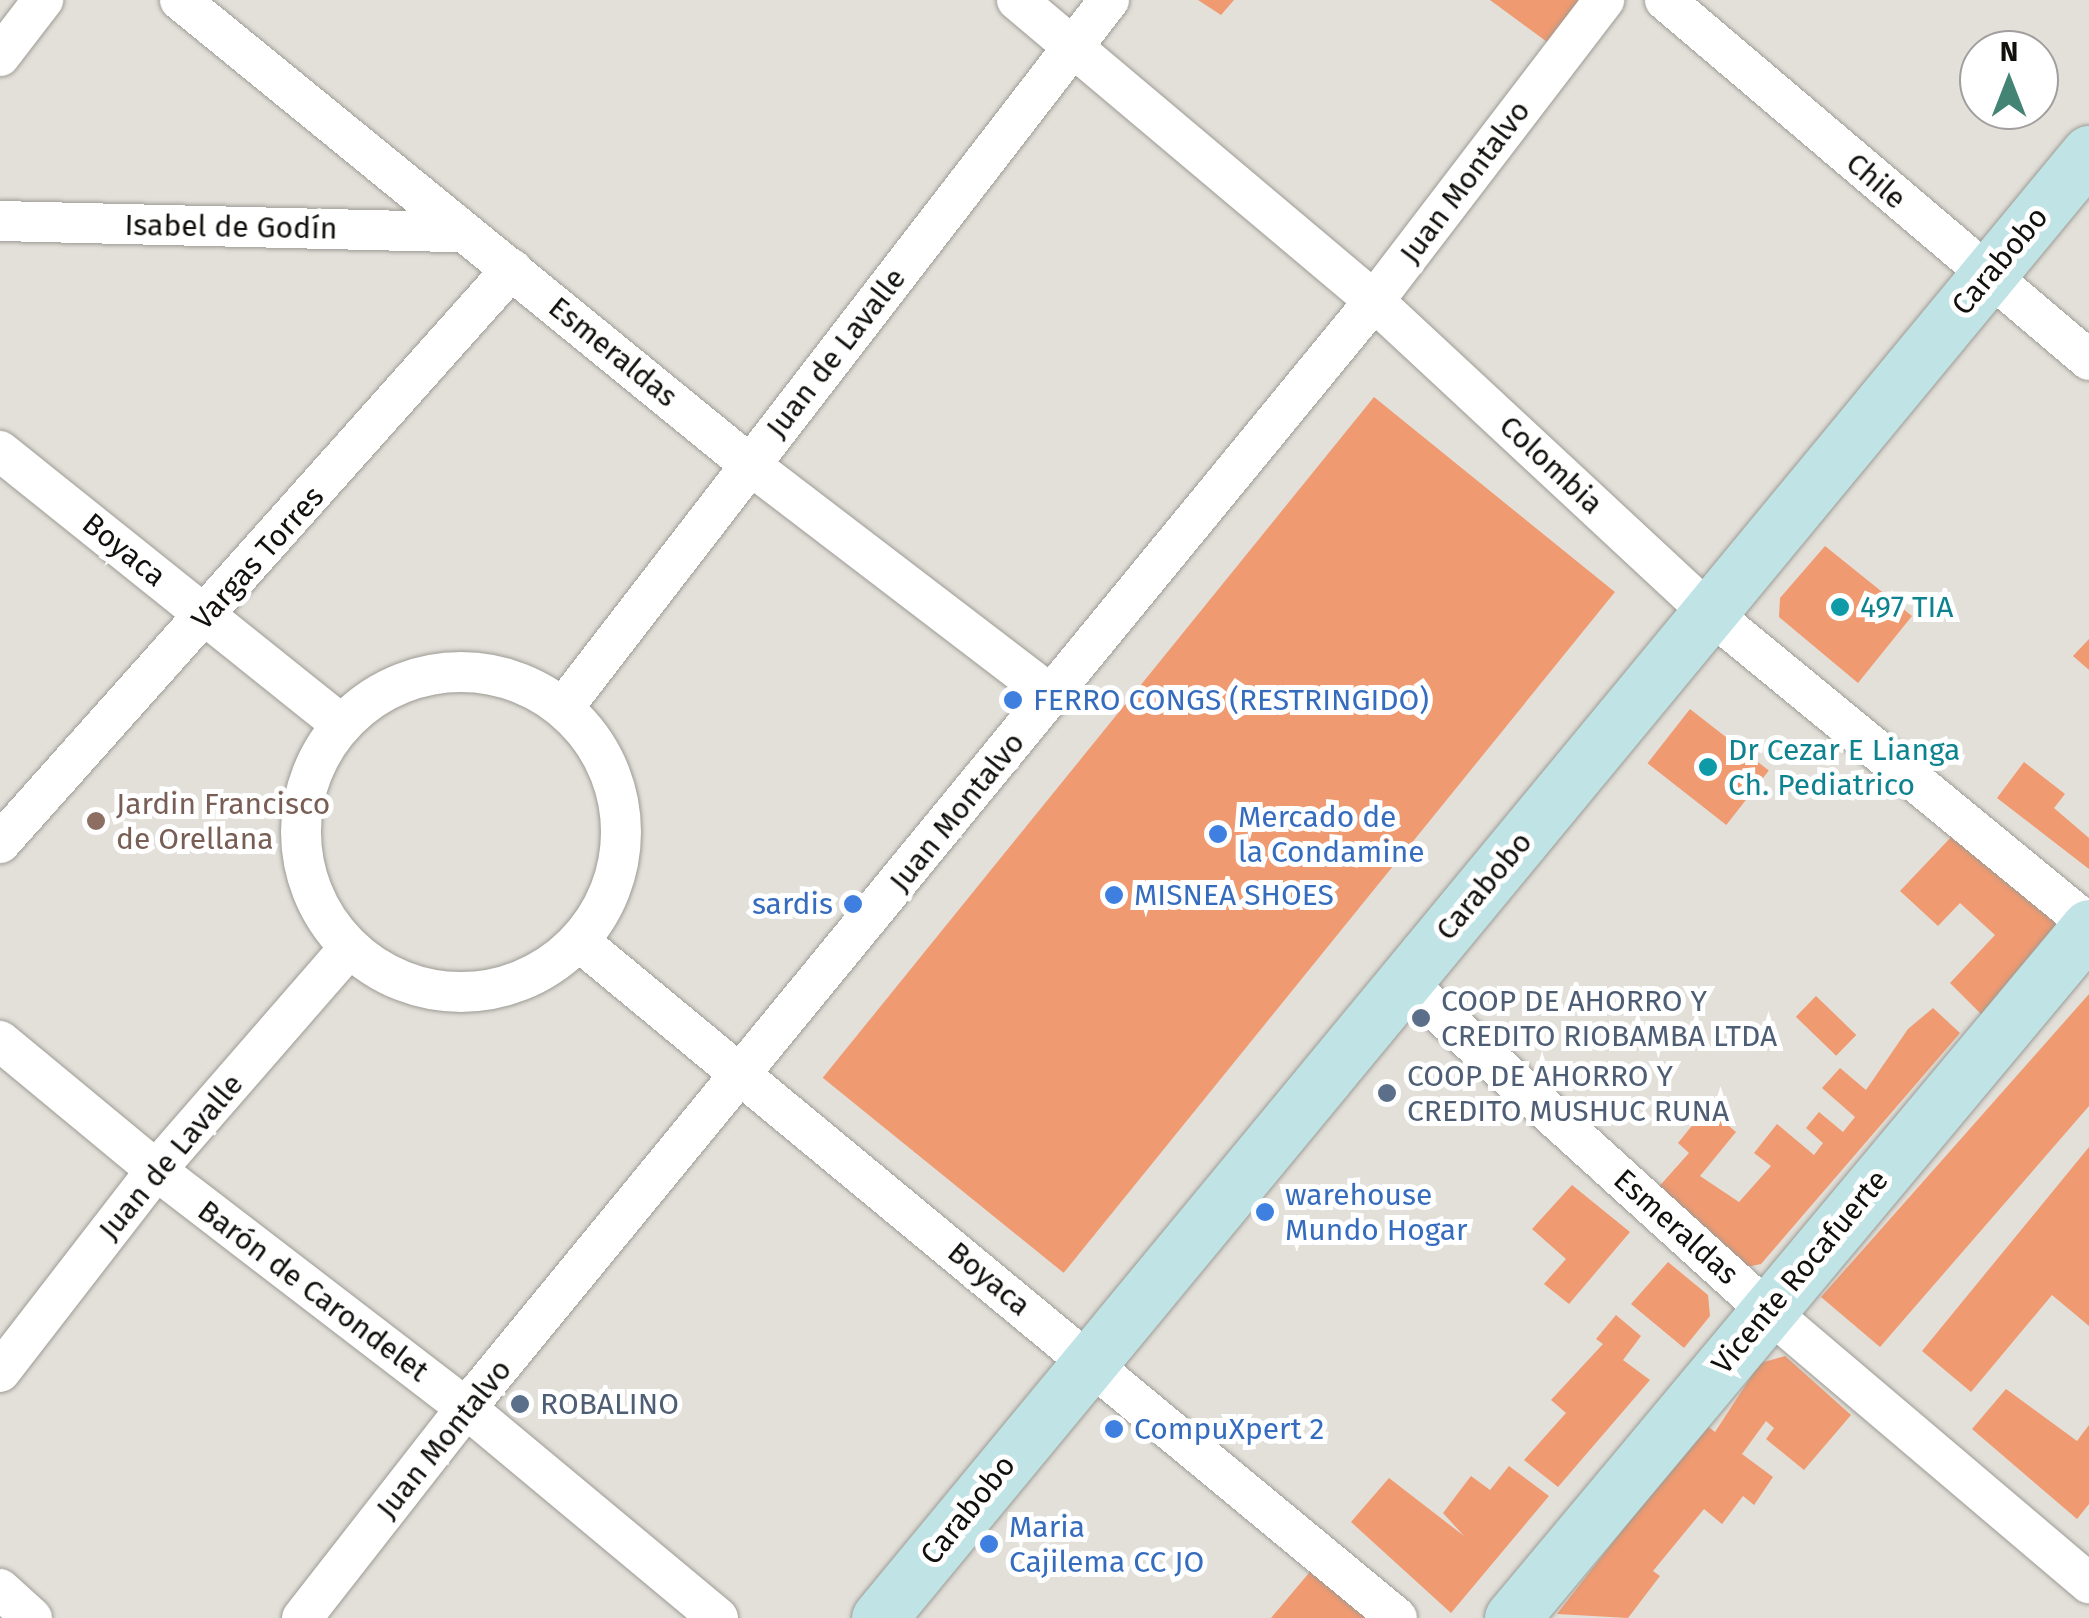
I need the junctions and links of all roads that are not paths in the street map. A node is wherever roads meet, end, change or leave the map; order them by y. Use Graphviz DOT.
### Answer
graph roads {
  1 [pos="43,0"];
  2 [pos="180,0"];
  3 [pos="1017,0"];
  4 [pos="1109,0"];
  5 [pos="1604,0"];
  6 [pos="1664,0"];
  7 [pos="1074,48"];
  8 [pos="0,56"];
  9 [pos="2089,153"];
  10 [pos="0,222"];
  11 [pos="462,232"];
  12 [pos="512,269"];
  13 [pos="1987,277"];
  14 [pos="1374,301"];
  15 [pos="2089,360"];
  16 [pos="0,452"];
  17 [pos="750,464"];
  18 [pos="1710,612"];
  19 [pos="206,616"];
  20 [pos="1052,696"];
  21 [pos="563,708"];
  22 [pos="342,724"];
  23 [pos="0,843"];
  24 [pos="2089,926"];
  25 [pos="580,942"];
  26 [pos="349,948"];
  27 [pos="1404,982"];
  28 [pos="0,1041"];
  29 [pos="743,1074"];
  30 [pos="156,1170"];
  31 [pos="1768,1311"];
  32 [pos="1089,1362"];
  33 [pos="0,1372"];
  34 [pos="466,1408"];
  35 [pos="2089,1583"];
  36 [pos="0,1588"];
  37 [pos="32,1618"];
  38 [pos="302,1618"];
  39 [pos="718,1618"];
  40 [pos="879,1618"];
  41 [pos="1397,1618"];
  42 [pos="1512,1618"];
  1 -- 8 [label="street"];
  2 -- 11 [label="street, Esmeraldas"];
  3 -- 7 [label="street, Colombia"];
  4 -- 7 [label="street, Juan de Lavalle"];
  5 -- 14 [label="street, Juan Montalvo"];
  6 -- 13 [label="street, Chile"];
  7 -- 14 [label="street, Colombia"];
  7 -- 17 [label="street, Juan de Lavalle"];
  9 -- 13 [label="main road, Carabobo"];
  10 -- 11 [label="street, Isabel de Godín"];
  11 -- 12 [label="street, Esmeraldas"];
  12 -- 17 [label="street, Esmeraldas"];
  12 -- 19 [label="street, Vargas Torres"];
  13 -- 15 [label="street, Chile"];
  13 -- 18 [label="main road, Carabobo"];
  14 -- 18 [label="street, Colombia"];
  14 -- 20 [label="street, Juan Montalvo"];
  16 -- 19 [label="street, Boyaca"];
  17 -- 20 [label="street, Esmeraldas"];
  17 -- 21 [label="street, Juan de Lavalle"];
  18 -- 24 [label="street, Colombia"];
  18 -- 27 [label="main road, Carabobo"];
  19 -- 22 [label="street, Boyaca"];
  19 -- 23 [label="street, Vargas Torres"];
  20 -- 29 [label="street, Juan Montalvo"];
  21 -- 22 [label="street"];
  21 -- 25 [label="street"];
  22 -- 26 [label="street"];
  24 -- 31 [label="main road, Vicente Rocafuerte"];
  25 -- 26 [label="street"];
  25 -- 29 [label="street, Boyaca"];
  26 -- 30 [label="street, Juan de Lavalle"];
  27 -- 31 [label="street, Esmeraldas"];
  27 -- 32 [label="main road, Carabobo"];
  28 -- 30 [label="street, Barón de Carondelet"];
  29 -- 32 [label="street, Boyaca"];
  29 -- 34 [label="street, Juan Montalvo"];
  30 -- 33 [label="street, Juan de Lavalle"];
  30 -- 34 [label="street, Barón de Carondelet"];
  31 -- 35 [label="street, Esmeraldas"];
  31 -- 42 [label="main road, Vicente Rocafuerte"];
  32 -- 40 [label="main road, Carabobo"];
  32 -- 41 [label="street, Boyaca"];
  34 -- 38 [label="street, Juan Montalvo"];
  34 -- 39 [label="street, Barón de Carondelet"];
  36 -- 37 [label="street"];
}
